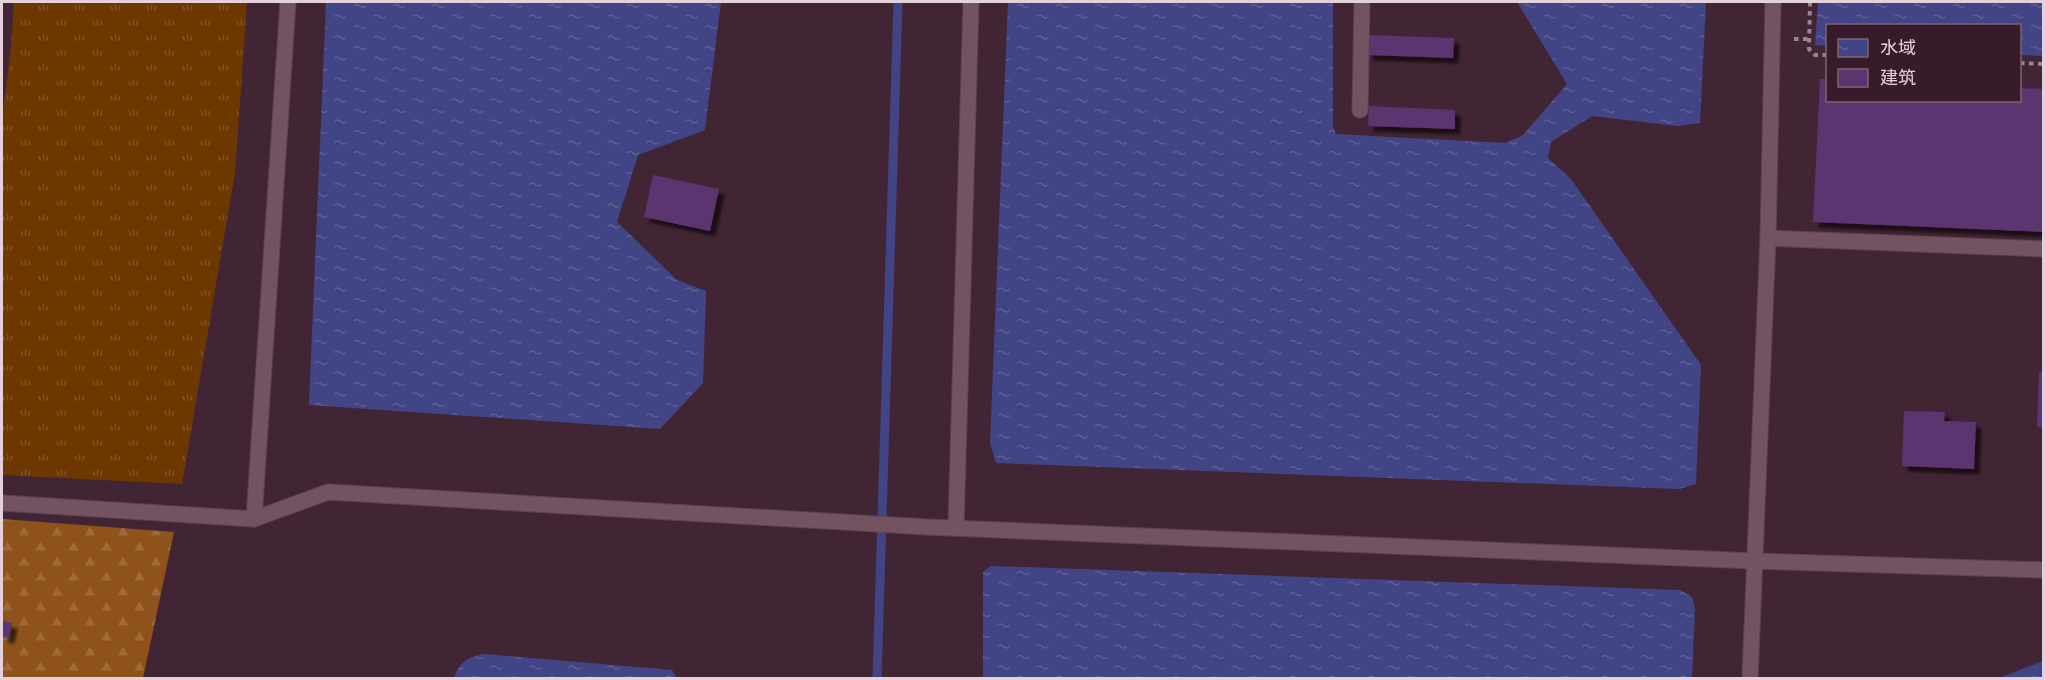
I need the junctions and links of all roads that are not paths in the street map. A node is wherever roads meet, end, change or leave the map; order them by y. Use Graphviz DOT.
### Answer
graph roads {
  1 [pos="288,2"];
  2 [pos="971,2"];
  3 [pos="1362,2"];
  4 [pos="1773,2"];
  5 [pos="1360,110"];
  6 [pos="1767,238"];
  7 [pos="2043,249"];
  8 [pos="2,503"];
  9 [pos="254,519"];
  10 [pos="956,528"];
  11 [pos="1755,561"];
  12 [pos="2043,570"];
  13 [pos="1750,678"];
  1 -- 9 [label="lane"];
  2 -- 10 [label="lane"];
  3 -- 5 [label="lane"];
  4 -- 6 [label="lane"];
  6 -- 7 [label="lane"];
  6 -- 11 [label="lane"];
  8 -- 9 [label="lane"];
  9 -- 10 [label="lane"];
  10 -- 11 [label="lane"];
  11 -- 12 [label="lane"];
  11 -- 13 [label="lane"];
}
